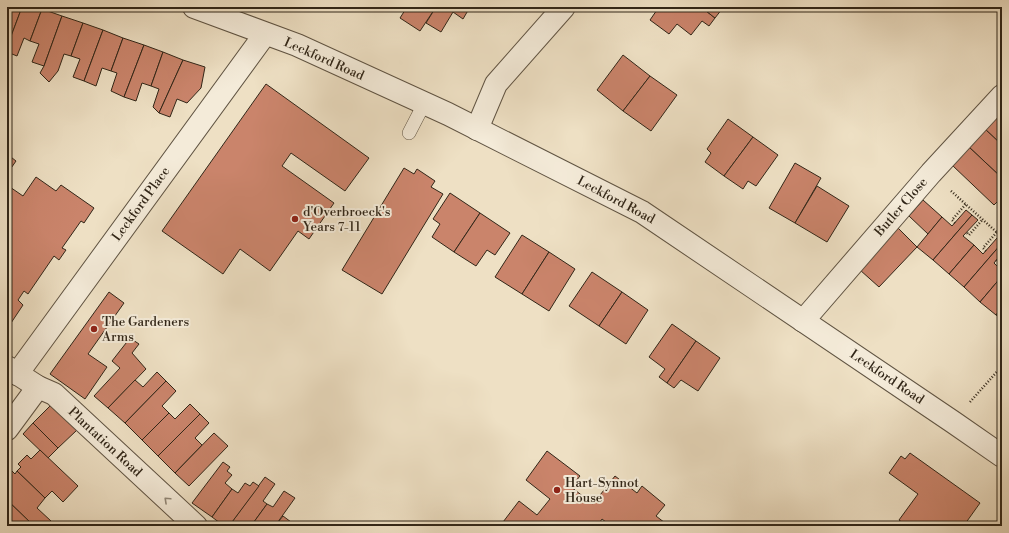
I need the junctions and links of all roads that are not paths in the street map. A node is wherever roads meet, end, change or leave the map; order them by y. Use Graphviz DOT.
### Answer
graph roads {
  1 [pos="194,7"];
  2 [pos="564,7"];
  3 [pos="265,34"];
  4 [pos="1002,96"];
  5 [pos="424,104"];
  6 [pos="477,129"];
  7 [pos="409,133"];
  8 [pos="803,321"];
  9 [pos="12,370"];
  10 [pos="38,387"];
  11 [pos="7,429"];
  12 [pos="1002,456"];
  13 [pos="196,526"];
  1 -- 3 [label="street, Leckford Road"];
  2 -- 6 [label="street"];
  3 -- 5 [label="street, Leckford Road"];
  3 -- 9 [label="street, Leckford Place"];
  4 -- 8 [label="street, Butler Close"];
  5 -- 6 [label="street, Leckford Road"];
  5 -- 7 [label="lane"];
  6 -- 8 [label="street, Leckford Road"];
  8 -- 12 [label="street, Leckford Road"];
  9 -- 10 [label="street, Plantation Road"];
  10 -- 11 [label="street"];
  13 -- 10 [label="street, Plantation Road, one-way"];
}
